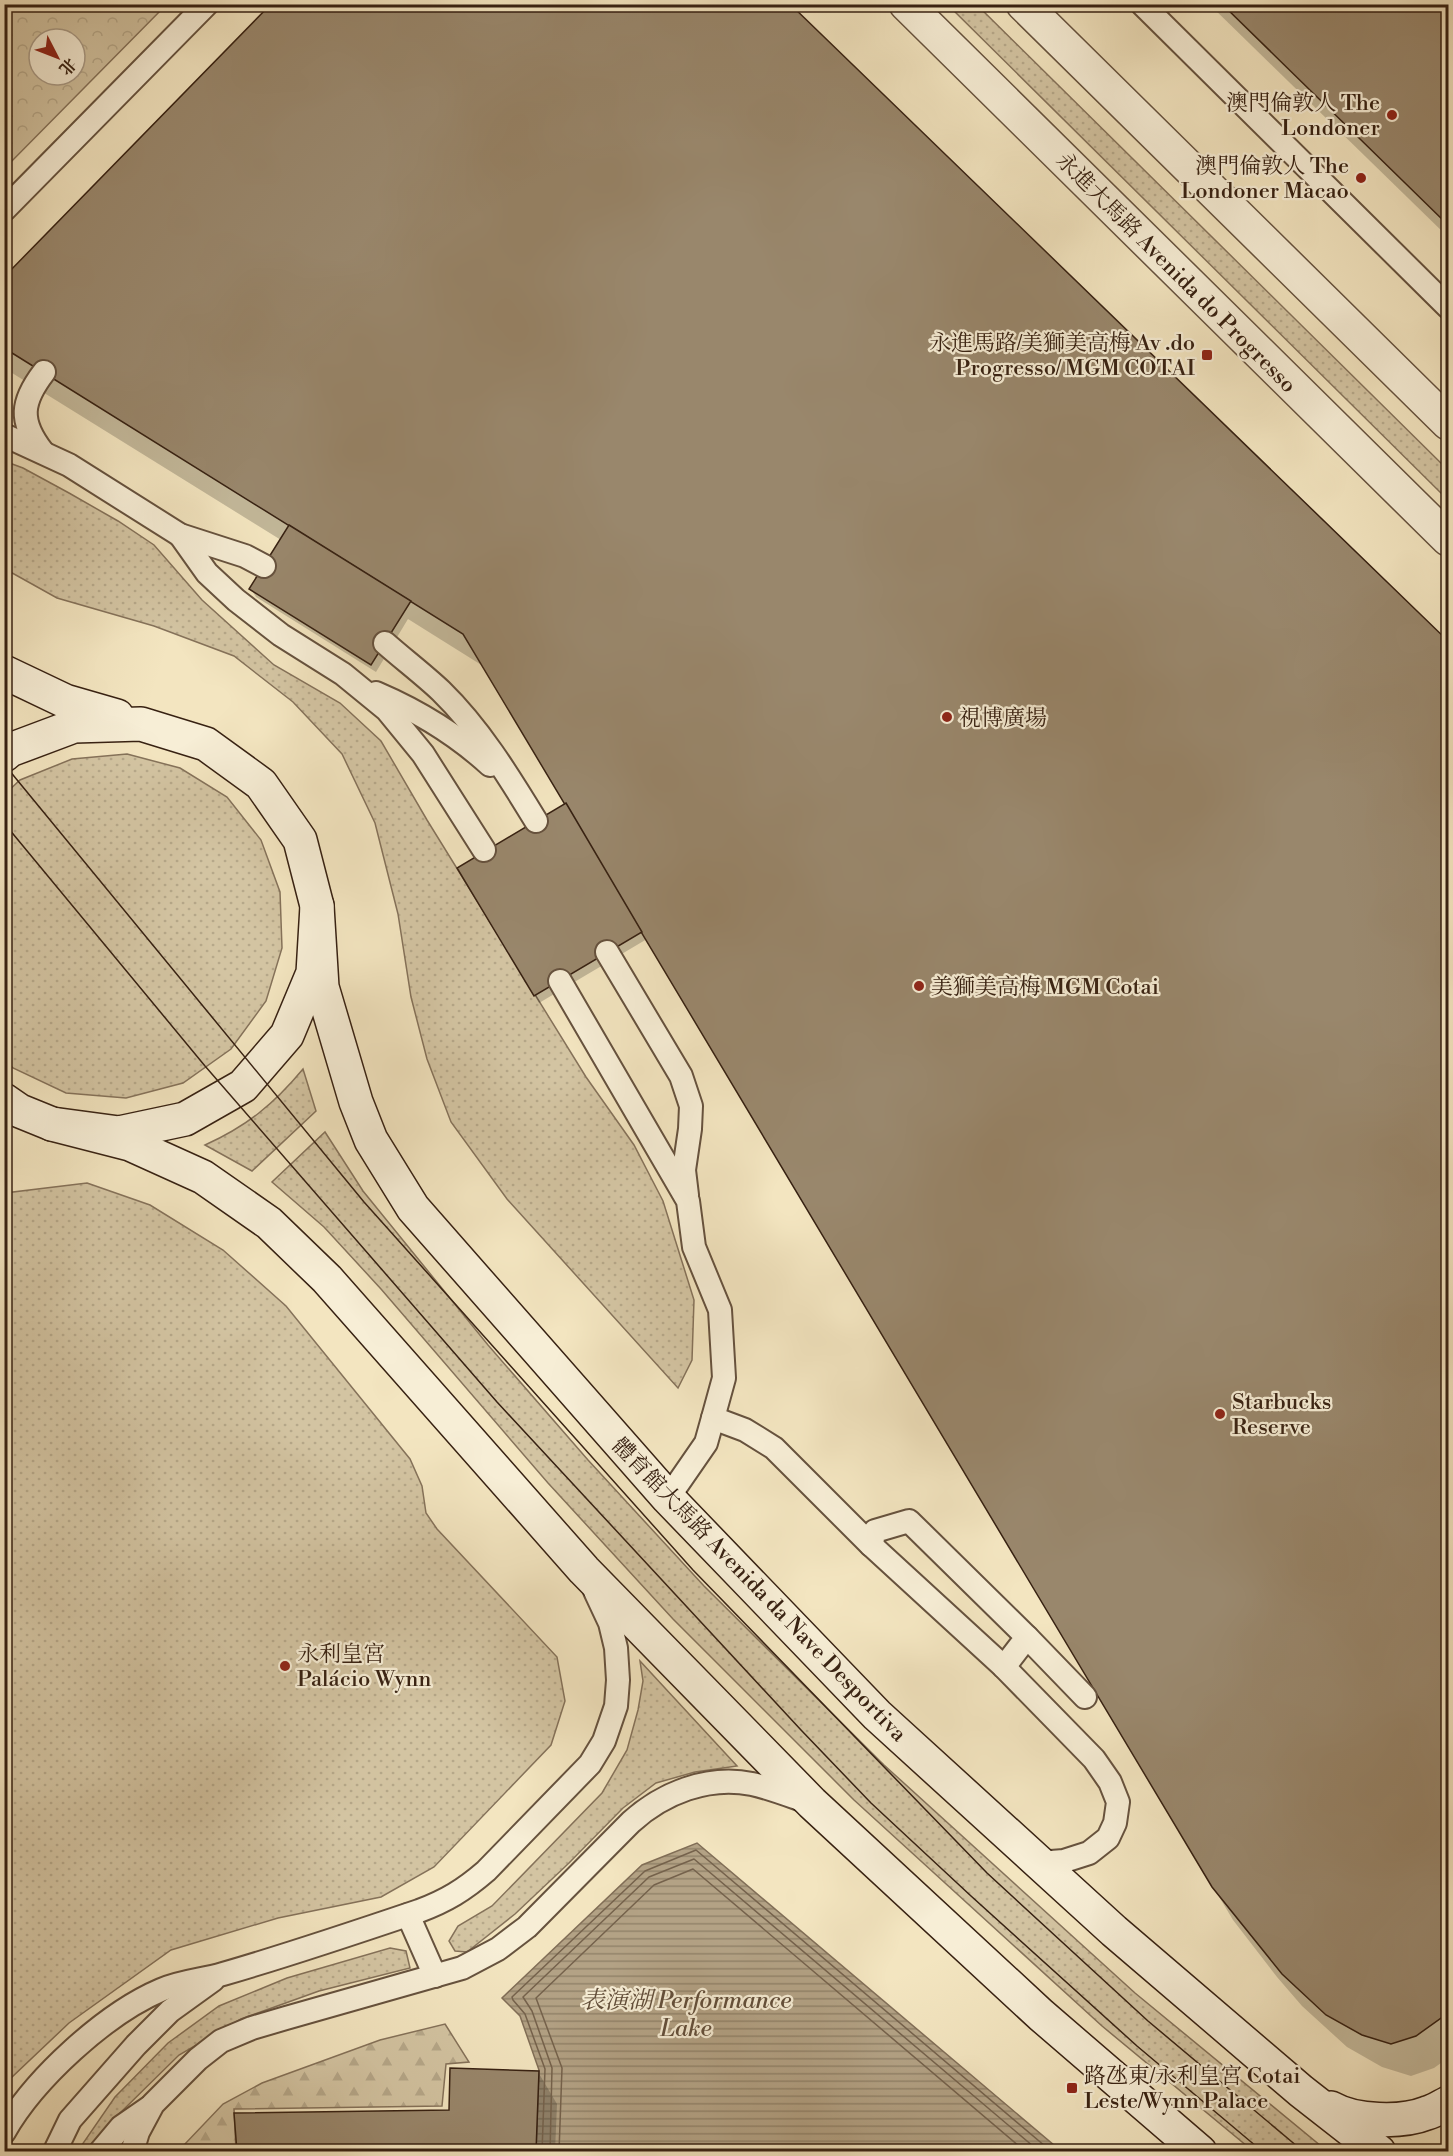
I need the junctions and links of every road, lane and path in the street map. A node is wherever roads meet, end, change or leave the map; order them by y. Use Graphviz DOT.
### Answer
graph roads {
  1 [pos="207,4"];
  2 [pos="906,4"];
  3 [pos="1023,4"];
  4 [pos="1142,4"];
  5 [pos="4,210"];
  6 [pos="1449,307"];
  7 [pos="44,372"];
  8 [pos="1449,423"];
  9 [pos="4,435"];
  10 [pos="43,452"];
  11 [pos="180,535"];
  12 [pos="1449,539"];
  13 [pos="264,566"];
  14 [pos="385,643"];
  15 [pos="4,672"];
  16 [pos="356,684"];
  17 [pos="141,724"];
  18 [pos="4,755"];
  19 [pos="517,789"];
  20 [pos="536,821"];
  21 [pos="484,850"];
  22 [pos="317,906"];
  23 [pos="607,952"];
  24 [pos="560,981"];
  25 [pos="10,1110"];
  26 [pos="52,1124"];
  27 [pos="688,1201"];
  28 [pos="713,1418"];
  29 [pos="668,1498"];
  30 [pos="871,1545"];
  31 [pos="584,1570"];
  32 [pos="1027,1637"];
  33 [pos="1004,1667"];
  34 [pos="1085,1697"];
  35 [pos="812,1803"];
  36 [pos="1038,1863"];
  37 [pos="408,1915"];
  38 [pos="220,1975"];
  39 [pos="435,1976"];
  40 [pos="1301,2091"];
  41 [pos="1449,2103"];
  42 [pos="153,2104"];
  43 [pos="4,2132"];
  44 [pos="55,2151"];
  45 [pos="100,2151"];
  46 [pos="132,2151"];
  47 [pos="1200,2151"];
  48 [pos="1379,2151"];
  1 -- 5 [label="lane"];
  2 -- 12 [label="main road, 永進大馬路 Avenida do Progresso"];
  3 -- 8 [label="main road"];
  4 -- 6 [label="lane"];
  7 -- 10 [label="lane"];
  9 -- 10 [label="lane"];
  10 -- 11 [label="lane"];
  11 -- 13 [label="lane"];
  11 -- 16 [label="lane"];
  14 -- 19 [label="lane"];
  15 -- 17 [label="main road"];
  16 -- 19 [label="lane"];
  16 -- 21 [label="lane"];
  17 -- 18 [label="main road"];
  17 -- 22 [label="main road"];
  19 -- 20 [label="lane"];
  22 -- 26 [label="main road"];
  22 -- 29 [label="main road, 體育館大馬路 Avenida da Nave Desportiva"];
  23 -- 27 [label="lane"];
  24 -- 27 [label="lane"];
  25 -- 26 [label="main road"];
  26 -- 31 [label="main road"];
  27 -- 28 [label="lane"];
  28 -- 29 [label="lane"];
  28 -- 30 [label="lane"];
  29 -- 36 [label="main road, 體育館大馬路 Avenida da Nave Desportiva"];
  30 -- 32 [label="lane"];
  30 -- 33 [label="lane"];
  31 -- 35 [label="main road"];
  31 -- 37 [label="lane"];
  32 -- 33 [label="lane"];
  32 -- 34 [label="lane"];
  33 -- 36 [label="lane"];
  35 -- 39 [label="lane"];
  35 -- 47 [label="main road"];
  36 -- 40 [label="main road, 體育館大馬路 Avenida da Nave Desportiva"];
  37 -- 38 [label="lane"];
  37 -- 39 [label="lane"];
  38 -- 43 [label="lane"];
  38 -- 44 [label="lane"];
  39 -- 42 [label="lane"];
  40 -- 41 [label="main road"];
  40 -- 48 [label="main road, 體育館大馬路 Avenida da Nave Desportiva"];
  42 -- 45 [label="lane"];
  42 -- 46 [label="lane"];
}
